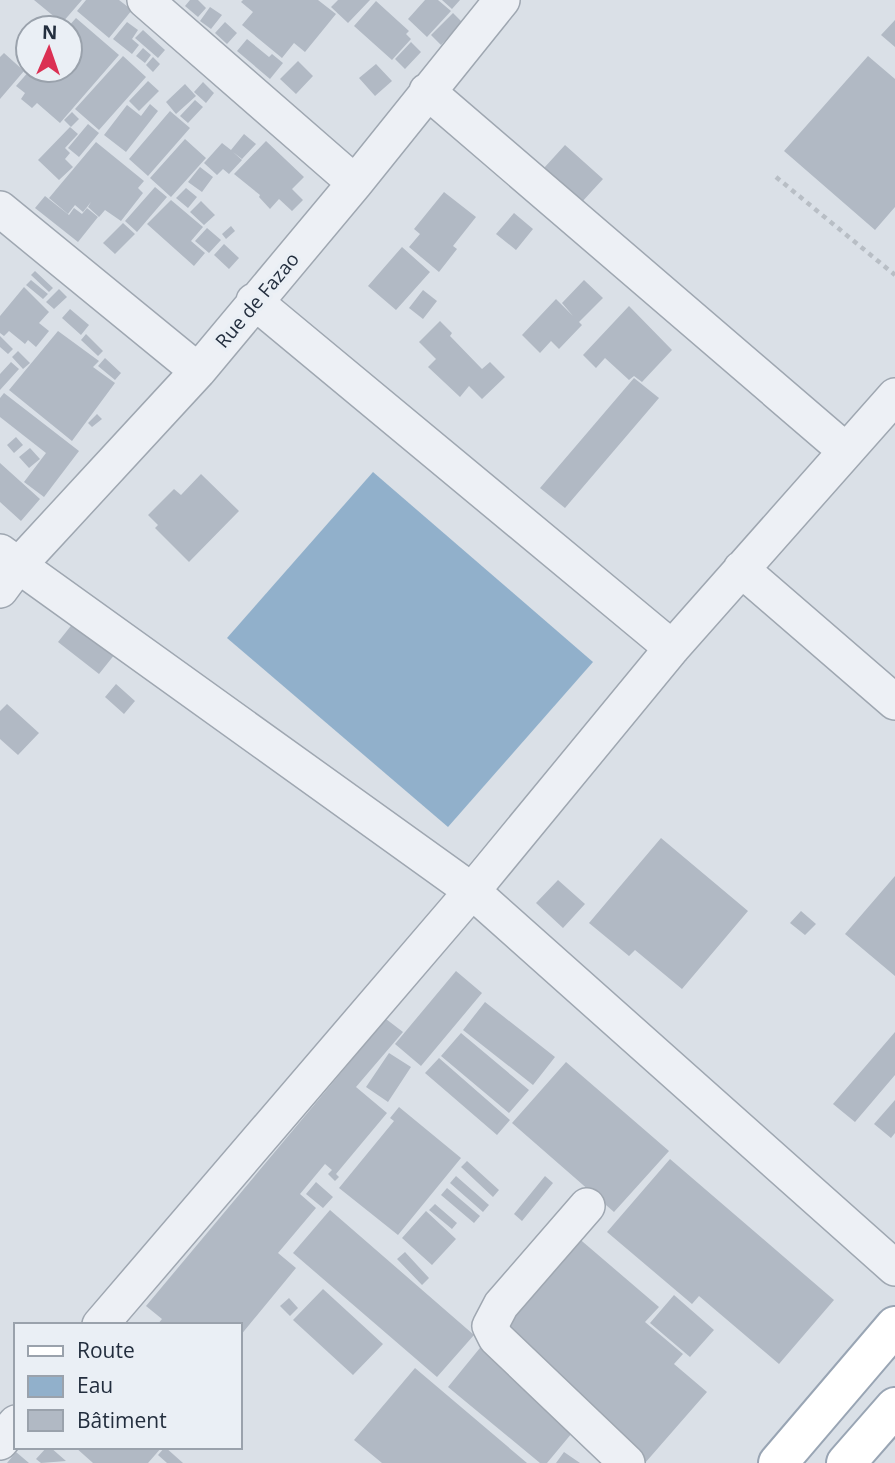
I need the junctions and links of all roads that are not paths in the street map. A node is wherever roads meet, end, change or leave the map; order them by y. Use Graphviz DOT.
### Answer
graph roads {
  1 [pos="145,0"];
  2 [pos="502,0"];
  3 [pos="427,91"];
  4 [pos="355,183"];
  5 [pos="0,209"];
  6 [pos="254,301"];
  7 [pos="198,371"];
  8 [pos="895,396"];
  9 [pos="846,451"];
  10 [pos="741,569"];
  11 [pos="6,570"];
  12 [pos="672,648"];
  13 [pos="895,702"];
  14 [pos="472,891"];
  15 [pos="587,1206"];
  16 [pos="895,1268"];
  17 [pos="102,1323"];
  18 [pos="895,1326"];
  19 [pos="895,1407"];
  20 [pos="14,1425"];
  21 [pos="0,1442"];
  22 [pos="627,1463"];
  23 [pos="778,1463"];
  24 [pos="846,1463"];
  1 -- 4 [label="street"];
  2 -- 3 [label="street, Rue de Fazao"];
  3 -- 4 [label="street, Rue de Fazao"];
  3 -- 9 [label="street"];
  4 -- 6 [label="street, Rue de Fazao"];
  5 -- 7 [label="street"];
  6 -- 7 [label="street, Rue de Fazao"];
  6 -- 12 [label="street"];
  7 -- 11 [label="street, Rue de Fazao"];
  8 -- 9 [label="street"];
  9 -- 10 [label="street"];
  10 -- 12 [label="street"];
  10 -- 13 [label="street"];
  11 -- 14 [label="street"];
  12 -- 14 [label="street"];
  14 -- 16 [label="street"];
  14 -- 17 [label="street"];
  15 -- 22 [label="street"];
  18 -- 23 [label="main road"];
  19 -- 24 [label="main road"];
  20 -- 21 [label="street"];
}
